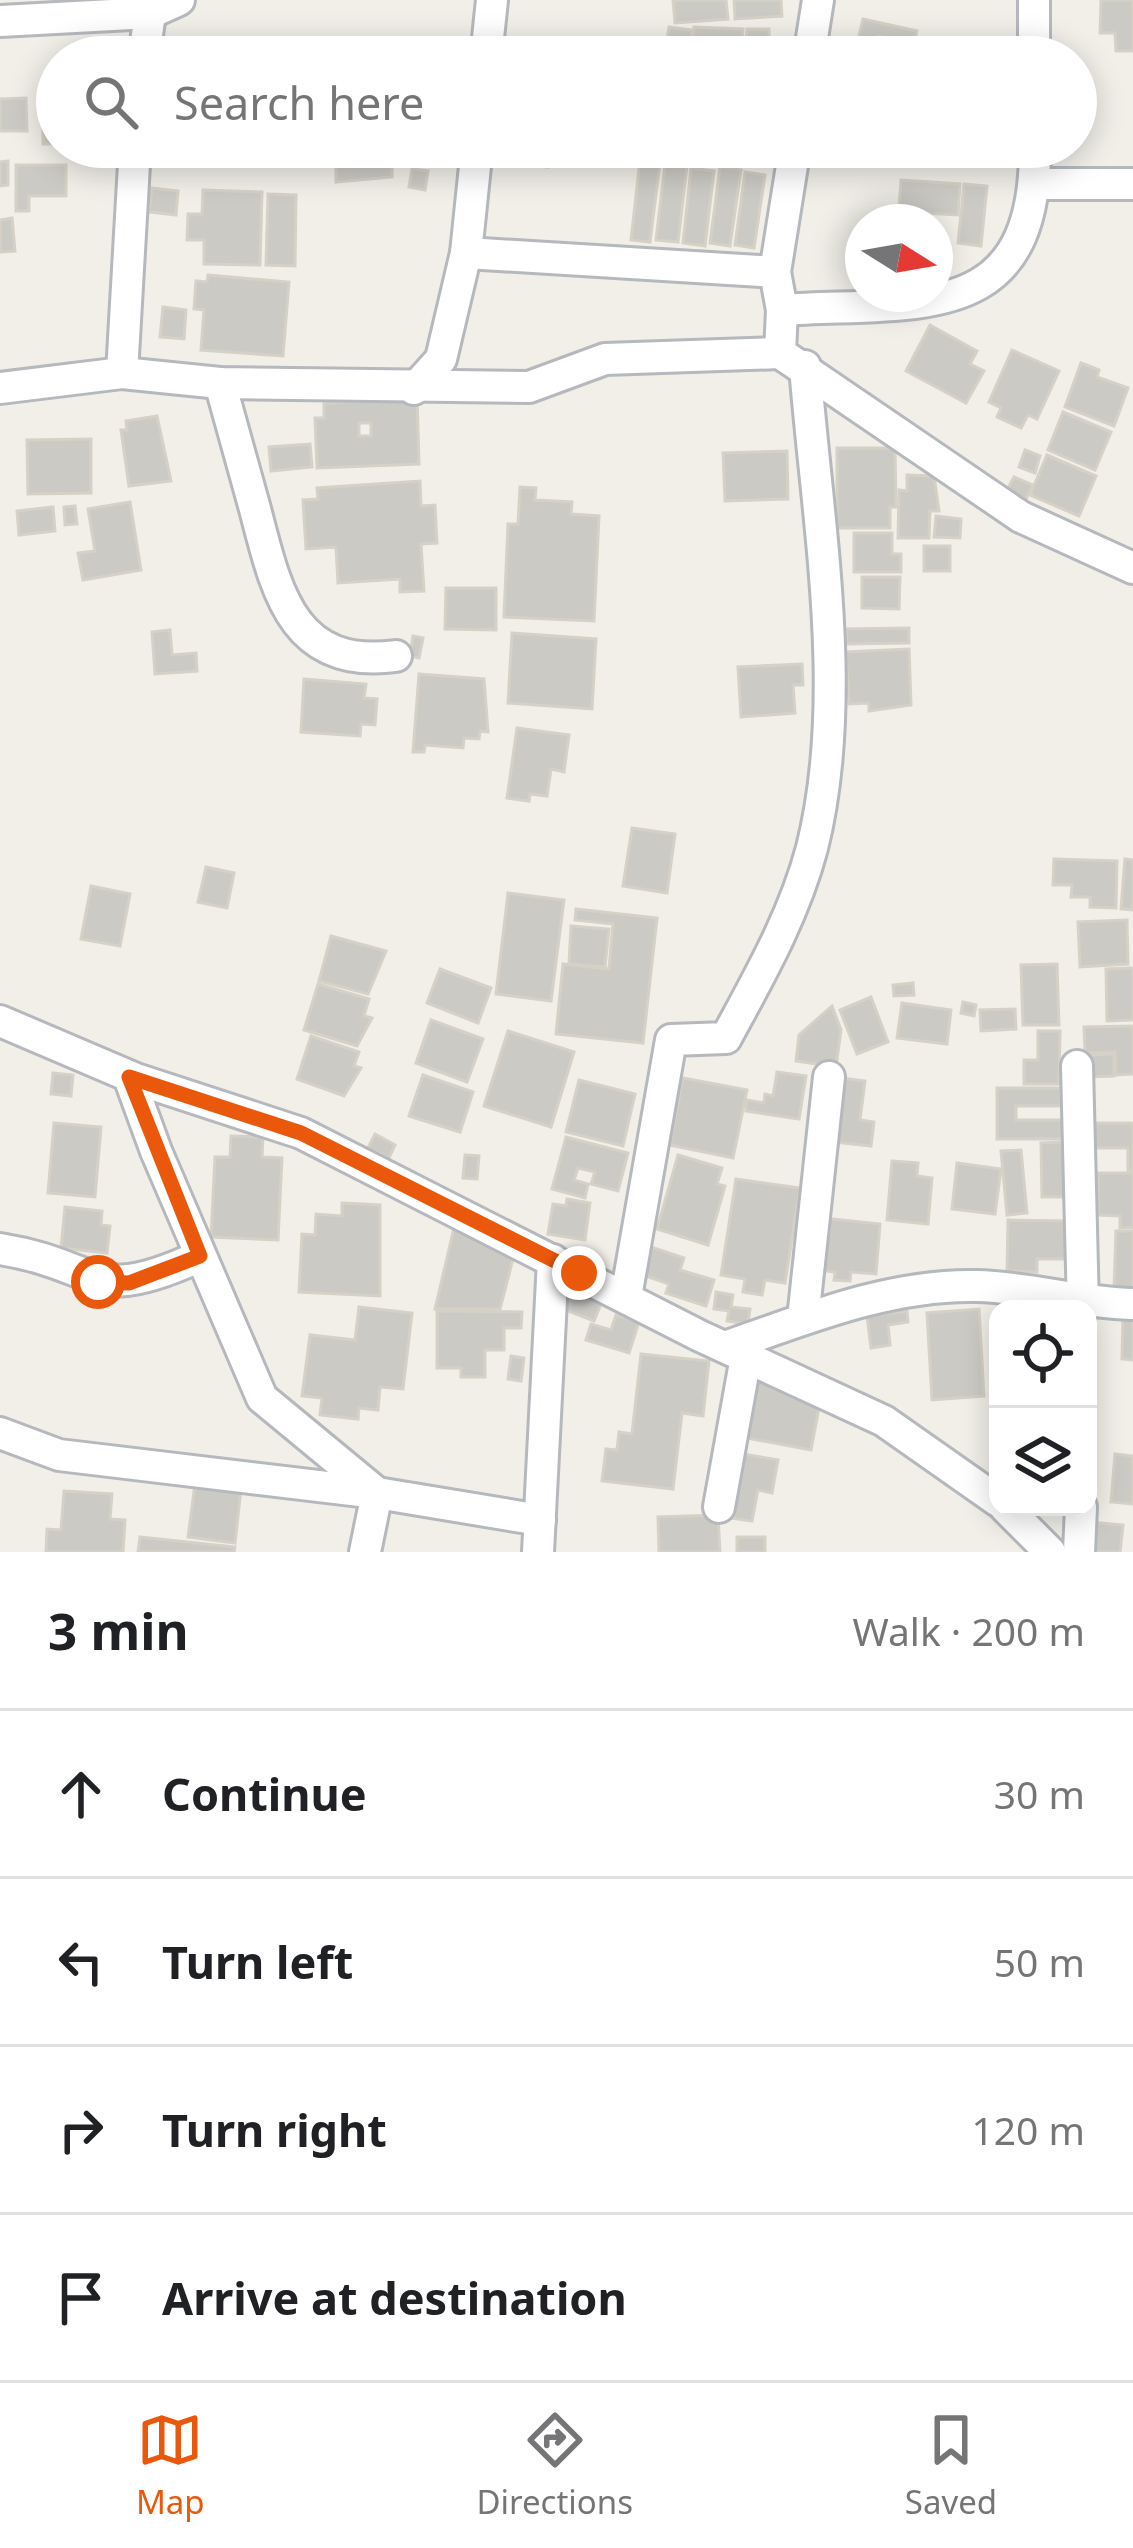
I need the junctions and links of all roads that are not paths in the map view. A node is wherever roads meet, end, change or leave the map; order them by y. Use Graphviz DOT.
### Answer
graph roads {
  1 [pos="179,0"];
  2 [pos="492,0"];
  3 [pos="818,0"];
  4 [pos="1034,0"];
  5 [pos="150,13"];
  6 [pos="0,21"];
  7 [pos="147,36"];
  8 [pos="488,36"];
  9 [pos="812,36"];
  10 [pos="1034,36"];
  11 [pos="134,168"];
  12 [pos="474,168"];
  13 [pos="792,168"];
  14 [pos="1035,168"];
  15 [pos="1035,184"];
  16 [pos="1133,184"];
  17 [pos="466,254"];
  18 [pos="775,272"];
  19 [pos="782,310"];
  20 [pos="793,360"];
  21 [pos="122,373"];
  22 [pos="220,383"];
  23 [pos="0,388"];
  24 [pos="414,389"];
  25 [pos="1133,568"];
  26 [pos="396,656"];
  27 [pos="0,1022"];
  28 [pos="1077,1066"];
  29 [pos="129,1077"];
  30 [pos="829,1077"];
  31 [pos="0,1250"];
  32 [pos="200,1256"];
  33 [pos="553,1260"];
  34 [pos="626,1298"];
  35 [pos="1051,1300"];
  36 [pos="1083,1300"];
  37 [pos="1133,1304"];
  38 [pos="1097,1305"];
  39 [pos="803,1319"];
  40 [pos="735,1352"];
  41 [pos="0,1433"];
  42 [pos="376,1493"];
  43 [pos="989,1495"];
  44 [pos="719,1508"];
  45 [pos="1013,1516"];
  46 [pos="1081,1516"];
  47 [pos="540,1520"];
  48 [pos="365,1552"];
  49 [pos="538,1552"];
  50 [pos="1050,1552"];
  51 [pos="1079,1552"];
  1 -- 5 [label="street"];
  2 -- 8 [label="street"];
  3 -- 9 [label="street"];
  4 -- 10 [label="street"];
  5 -- 6 [label="street"];
  5 -- 7 [label="street"];
  11 -- 21 [label="street"];
  12 -- 17 [label="street"];
  13 -- 18 [label="street"];
  14 -- 15 [label="street"];
  15 -- 16 [label="street"];
  15 -- 19 [label="street"];
  17 -- 18 [label="street"];
  17 -- 24 [label="street"];
  18 -- 19 [label="street"];
  19 -- 20 [label="street"];
  20 -- 24 [label="street"];
  20 -- 25 [label="street"];
  20 -- 34 [label="street"];
  21 -- 22 [label="street"];
  21 -- 23 [label="street"];
  22 -- 24 [label="street"];
  22 -- 26 [label="street"];
  27 -- 29 [label="street"];
  28 -- 36 [label="street"];
  29 -- 32 [label="street"];
  29 -- 33 [label="street"];
  30 -- 39 [label="street"];
  31 -- 32 [label="street"];
  32 -- 42 [label="street"];
  33 -- 34 [label="street"];
  33 -- 47 [label="street"];
  34 -- 40 [label="street"];
  35 -- 39 [label="street"];
  37 -- 38 [label="street"];
  39 -- 40 [label="street"];
  40 -- 43 [label="street"];
  40 -- 44 [label="street"];
  41 -- 42 [label="street"];
  42 -- 47 [label="street"];
  42 -- 48 [label="street"];
  45 -- 50 [label="street"];
  46 -- 51 [label="street"];
  47 -- 49 [label="street"];
}
